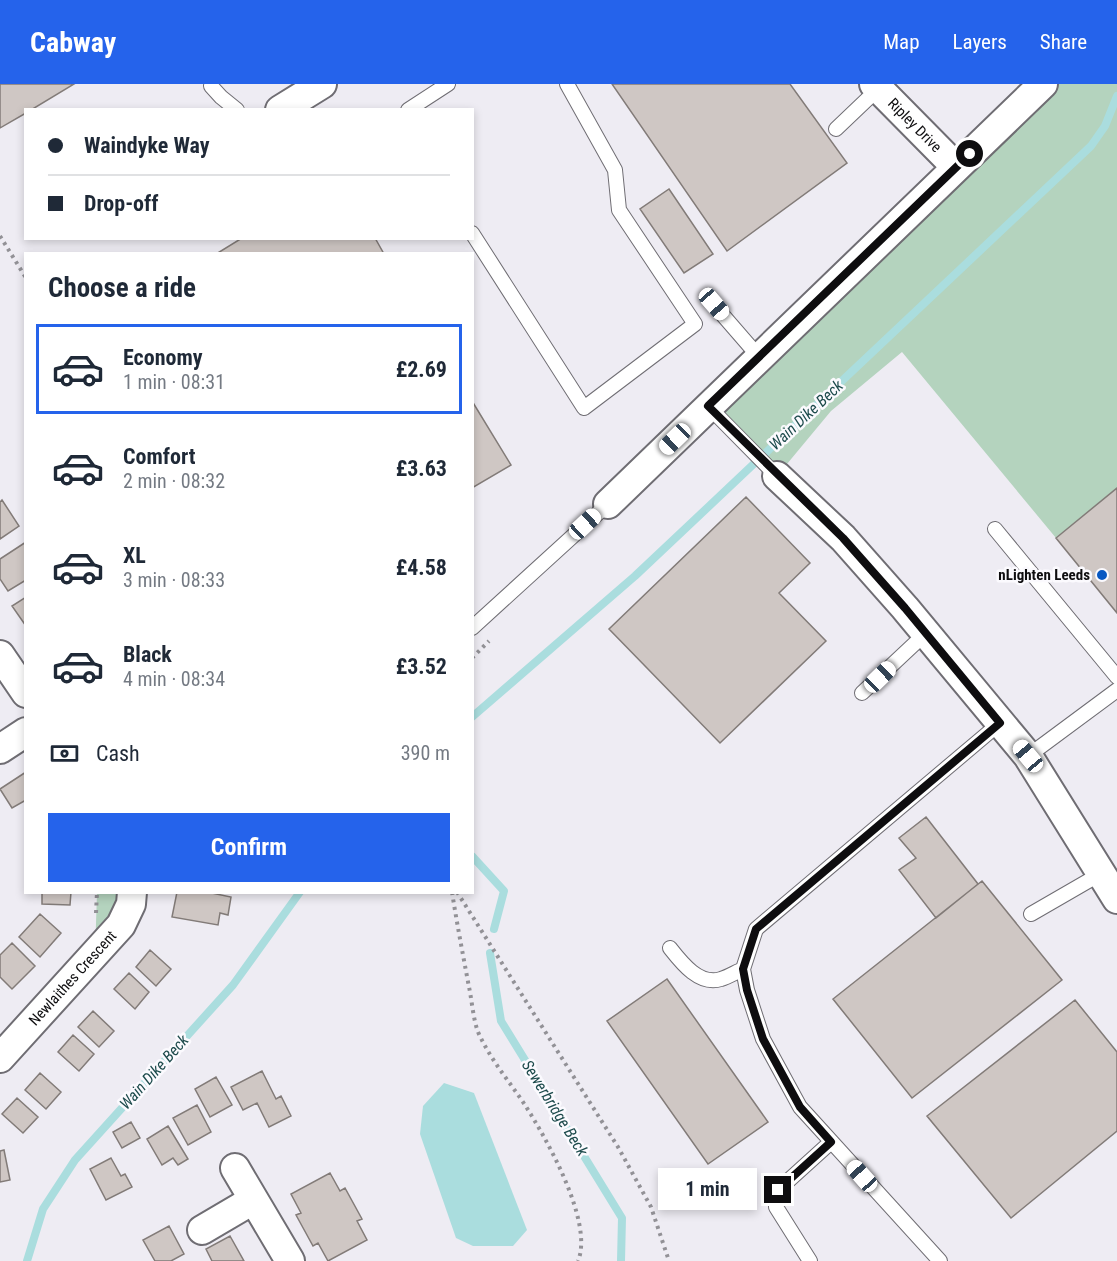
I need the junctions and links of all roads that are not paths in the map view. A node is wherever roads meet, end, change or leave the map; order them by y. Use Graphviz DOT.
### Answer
graph roads {
  1 [pos="322,84"];
  2 [pos="448,84"];
  3 [pos="567,84"];
  4 [pos="1043,84"];
  5 [pos="211,86"];
  6 [pos="876,86"];
  7 [pos="235,108"];
  8 [pos="283,108"];
  9 [pos="411,108"];
  10 [pos="836,129"];
  11 [pos="956,167"];
  12 [pos="474,236"];
  13 [pos="714,304"];
  14 [pos="760,358"];
  15 [pos="708,406"];
  16 [pos="777,476"];
  17 [pos="608,504"];
  18 [pos="994,530"];
  19 [pos="474,626"];
  20 [pos="926,633"];
  21 [pos="0,655"];
  22 [pos="1117,677"];
  23 [pos="24,690"];
  24 [pos="1117,690"];
  25 [pos="862,693"];
  26 [pos="1000,723"];
  27 [pos="24,733"];
  28 [pos="0,749"];
  29 [pos="1028,756"];
  30 [pos="1102,873"];
  31 [pos="132,894"];
  32 [pos="1117,899"];
  33 [pos="1031,915"];
  34 [pos="670,948"];
  35 [pos="743,969"];
  36 [pos="0,1058"];
  37 [pos="831,1142"];
  38 [pos="235,1168"];
  39 [pos="253,1200"];
  40 [pos="202,1230"];
  41 [pos="290,1261"];
  42 [pos="810,1261"];
  43 [pos="940,1261"];
  1 -- 8 [label="street"];
  2 -- 9 [label="lane"];
  3 -- 12 [label="lane"];
  4 -- 11 [label="street"];
  5 -- 7 [label="lane"];
  6 -- 10 [label="lane"];
  6 -- 11 [label="street, Ripley Drive"];
  11 -- 14 [label="street"];
  13 -- 14 [label="lane"];
  14 -- 15 [label="street"];
  15 -- 16 [label="lane"];
  15 -- 17 [label="street"];
  16 -- 20 [label="street"];
  17 -- 19 [label="lane"];
  18 -- 22 [label="lane"];
  20 -- 25 [label="lane"];
  20 -- 26 [label="street"];
  21 -- 23 [label="street"];
  24 -- 29 [label="lane"];
  26 -- 29 [label="street"];
  26 -- 35 [label="lane"];
  27 -- 28 [label="street"];
  29 -- 30 [label="street"];
  30 -- 32 [label="street"];
  30 -- 33 [label="lane"];
  31 -- 36 [label="street, Newlaithes Crescent"];
  34 -- 35 [label="lane"];
  35 -- 37 [label="lane"];
  37 -- 42 [label="lane"];
  37 -- 43 [label="lane"];
  38 -- 39 [label="street"];
  39 -- 40 [label="street"];
  39 -- 41 [label="street"];
}
